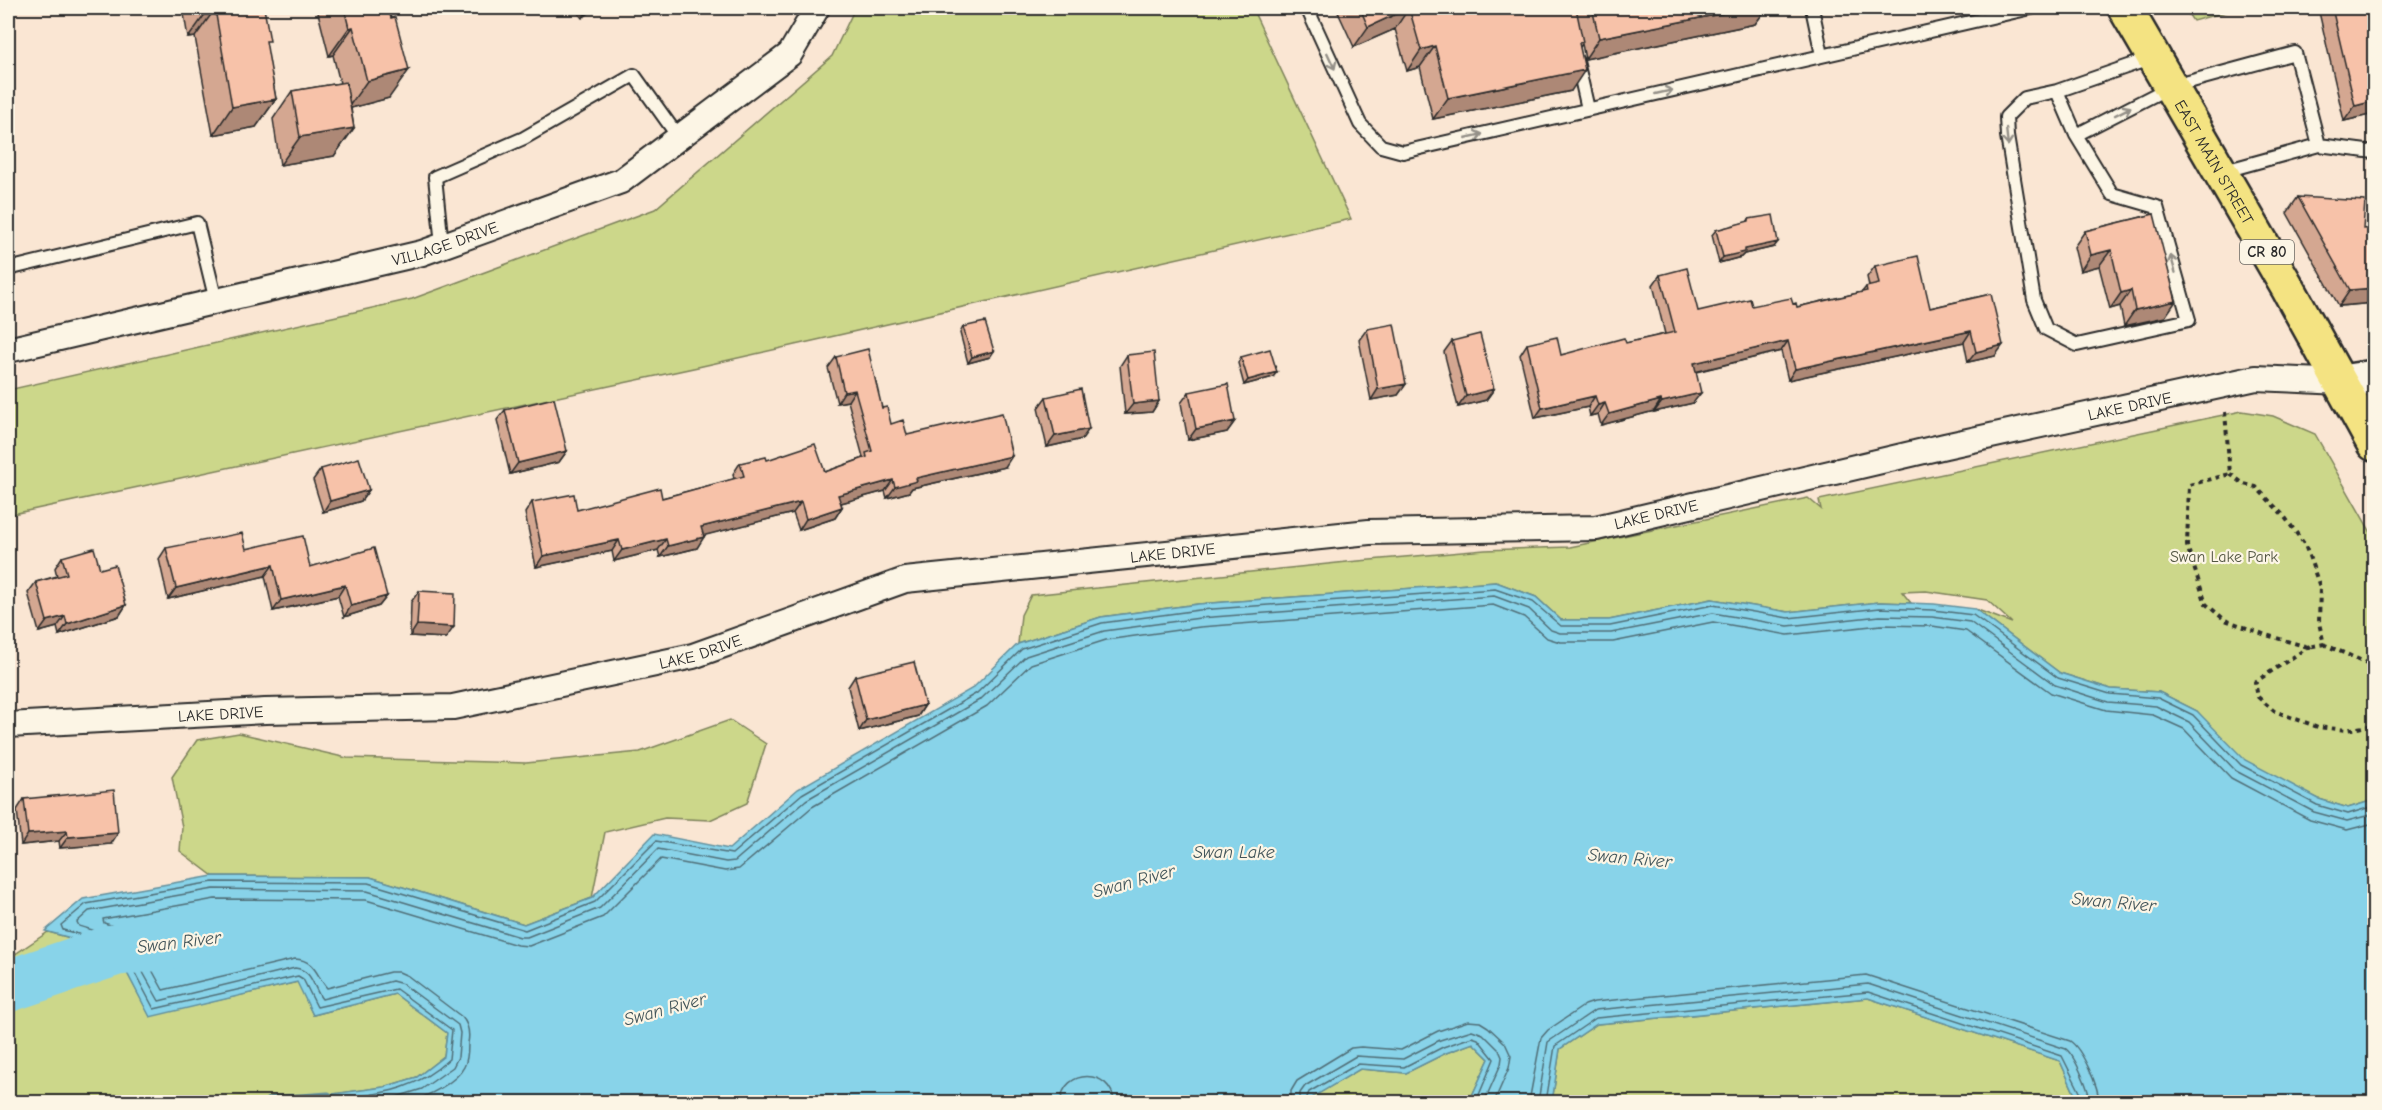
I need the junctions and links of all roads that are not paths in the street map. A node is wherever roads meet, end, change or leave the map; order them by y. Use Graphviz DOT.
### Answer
graph roads {
  1 [pos="817,8"];
  2 [pos="1307,8"];
  3 [pos="1812,8"];
  4 [pos="2031,8"];
  5 [pos="2125,8"];
  6 [pos="1575,53"];
  7 [pos="1822,55"];
  8 [pos="2154,57"];
  9 [pos="2170,87"];
  10 [pos="2057,91"];
  11 [pos="1588,109"];
  12 [pos="2076,135"];
  13 [pos="679,138"];
  14 [pos="2319,145"];
  15 [pos="2374,152"];
  16 [pos="2220,172"];
  17 [pos="442,245"];
  18 [pos="8,269"];
  19 [pos="216,301"];
  20 [pos="8,350"];
  21 [pos="2374,376"];
  22 [pos="2340,382"];
  23 [pos="2374,444"];
  24 [pos="8,725"];
  1 -- 13 [label="street, VILLAGE DRIVE"];
  2 -- 11 [label="lane, one-way"];
  3 -- 7 [label="lane"];
  4 -- 7 [label="lane"];
  5 -- 8 [label="main road, EAST MAIN STREET / CR 80"];
  6 -- 11 [label="lane"];
  11 -- 7 [label="lane, one-way"];
  8 -- 9 [label="main road, EAST MAIN STREET / CR 80"];
  8 -- 10 [label="lane"];
  12 -- 9 [label="lane, one-way"];
  9 -- 14 [label="lane"];
  9 -- 16 [label="main road, EAST MAIN STREET / CR 80"];
  10 -- 12 [label="lane"];
  10 -- 12 [label="lane, one-way"];
  13 -- 17 [label="street, VILLAGE DRIVE"];
  13 -- 17 [label="lane"];
  14 -- 15 [label="lane"];
  14 -- 16 [label="lane"];
  16 -- 22 [label="main road, EAST MAIN STREET / CR 80"];
  17 -- 19 [label="street, VILLAGE DRIVE"];
  18 -- 19 [label="lane"];
  19 -- 20 [label="street, VILLAGE DRIVE"];
  21 -- 22 [label="main road"];
  22 -- 23 [label="main road, EAST MAIN STREET / CR 80"];
  22 -- 24 [label="street, LAKE DRIVE"];
}
